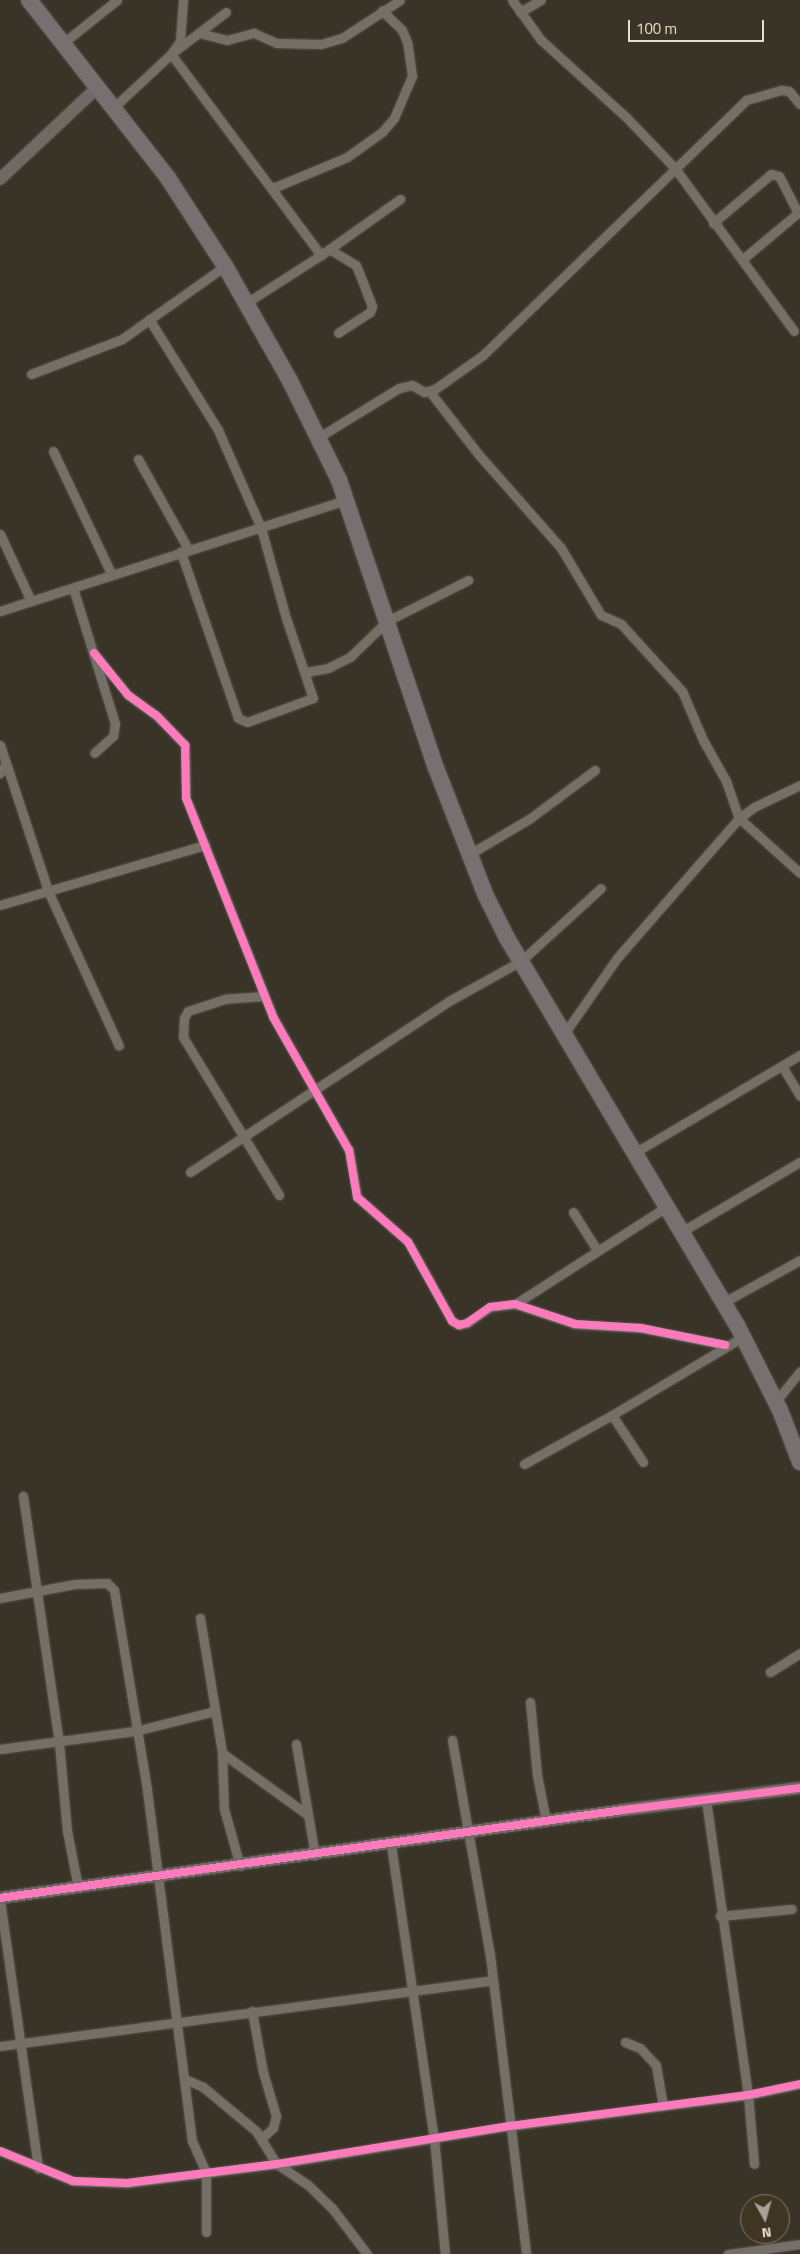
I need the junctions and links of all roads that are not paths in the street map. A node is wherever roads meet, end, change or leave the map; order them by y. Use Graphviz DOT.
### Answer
graph roads {
  1 [pos="29,0"];
  2 [pos="117,0"];
  3 [pos="183,0"];
  4 [pos="400,0"];
  5 [pos="512,0"];
  6 [pos="540,0"];
  7 [pos="382,11"];
  8 [pos="226,12"];
  9 [pos="520,12"];
  10 [pos="199,33"];
  11 [pos="63,44"];
  12 [pos="171,54"];
  13 [pos="97,88"];
  14 [pos="800,104"];
  15 [pos="112,109"];
  16 [pos="674,167"];
  17 [pos="0,179"];
  18 [pos="273,188"];
  19 [pos="400,198"];
  20 [pos="799,212"];
  21 [pos="713,223"];
  22 [pos="329,249"];
  23 [pos="321,255"];
  24 [pos="744,258"];
  25 [pos="225,266"];
  26 [pos="246,303"];
  27 [pos="148,319"];
  28 [pos="794,330"];
  29 [pos="338,333"];
  30 [pos="31,374"];
  31 [pos="430,392"];
  32 [pos="319,437"];
  33 [pos="53,451"];
  34 [pos="138,459"];
  35 [pos="346,500"];
  36 [pos="261,528"];
  37 [pos="0,534"];
  38 [pos="185,551"];
  39 [pos="112,575"];
  40 [pos="468,580"];
  41 [pos="73,588"];
  42 [pos="31,601"];
  43 [pos="0,611"];
  44 [pos="387,621"];
  45 [pos="94,653"];
  46 [pos="306,672"];
  47 [pos="0,745"];
  48 [pos="94,753"];
  49 [pos="6,763"];
  50 [pos="595,770"];
  51 [pos="0,773"];
  52 [pos="800,785"];
  53 [pos="739,818"];
  54 [pos="205,845"];
  55 [pos="468,855"];
  56 [pos="800,873"];
  57 [pos="601,888"];
  58 [pos="48,891"];
  59 [pos="0,905"];
  60 [pos="521,961"];
  61 [pos="264,996"];
  62 [pos="564,1034"];
  63 [pos="119,1046"];
  64 [pos="800,1056"];
  65 [pos="782,1066"];
  66 [pos="315,1088"];
  67 [pos="800,1096"];
  68 [pos="241,1136"];
  69 [pos="634,1153"];
  70 [pos="800,1162"];
  71 [pos="190,1172"];
  72 [pos="279,1195"];
  73 [pos="666,1207"];
  74 [pos="573,1212"];
  75 [pos="681,1232"];
  76 [pos="596,1250"];
  77 [pos="800,1260"];
  78 [pos="724,1302"];
  79 [pos="515,1304"];
  80 [pos="743,1336"];
  81 [pos="725,1345"];
  82 [pos="800,1372"];
  83 [pos="776,1401"];
  84 [pos="612,1415"];
  85 [pos="643,1462"];
  86 [pos="800,1462"];
  87 [pos="524,1464"];
  88 [pos="23,1496"];
  89 [pos="37,1592"];
  90 [pos="0,1598"];
  91 [pos="200,1618"];
  92 [pos="800,1653"];
  93 [pos="770,1672"];
  94 [pos="530,1702"];
  95 [pos="215,1711"];
  96 [pos="135,1731"];
  97 [pos="452,1740"];
  98 [pos="59,1743"];
  99 [pos="296,1744"];
  100 [pos="0,1749"];
  101 [pos="222,1753"];
  102 [pos="800,1788"];
  103 [pos="706,1800"];
  104 [pos="308,1815"];
  105 [pos="546,1821"];
  106 [pos="470,1833"];
  107 [pos="391,1845"];
  108 [pos="315,1855"];
  109 [pos="240,1866"];
  110 [pos="158,1877"];
  111 [pos="78,1887"];
  112 [pos="0,1899"];
  113 [pos="792,1909"];
  114 [pos="720,1916"];
  115 [pos="492,1980"];
  116 [pos="414,1989"];
  117 [pos="252,2011"];
  118 [pos="178,2023"];
  119 [pos="20,2042"];
  120 [pos="626,2042"];
  121 [pos="0,2046"];
  122 [pos="185,2079"];
  123 [pos="800,2084"];
  124 [pos="748,2096"];
  125 [pos="663,2106"];
  126 [pos="510,2126"];
  127 [pos="263,2137"];
  128 [pos="434,2138"];
  129 [pos="0,2151"];
  130 [pos="277,2164"];
  131 [pos="754,2164"];
  132 [pos="38,2168"];
  133 [pos="206,2172"];
  134 [pos="206,2232"];
  135 [pos="800,2244"];
  136 [pos="367,2254"];
  137 [pos="445,2254"];
  138 [pos="526,2254"];
  139 [pos="728,2254"];
  1 -- 11 [label="highway"];
  2 -- 11 [label="street"];
  3 -- 12 [label="street"];
  4 -- 7 [label="street"];
  5 -- 9 [label="street"];
  6 -- 9 [label="street"];
  7 -- 10 [label="street"];
  7 -- 18 [label="street"];
  8 -- 10 [label="street"];
  9 -- 16 [label="street"];
  10 -- 12 [label="street"];
  11 -- 13 [label="highway"];
  12 -- 15 [label="street"];
  12 -- 18 [label="street"];
  13 -- 15 [label="highway"];
  13 -- 17 [label="street"];
  14 -- 16 [label="street"];
  15 -- 25 [label="highway"];
  16 -- 21 [label="street"];
  16 -- 31 [label="street"];
  18 -- 23 [label="street"];
  19 -- 22 [label="street"];
  20 -- 21 [label="street"];
  20 -- 24 [label="street"];
  21 -- 24 [label="street"];
  22 -- 23 [label="street"];
  22 -- 29 [label="street"];
  23 -- 26 [label="street"];
  24 -- 28 [label="street"];
  25 -- 26 [label="highway"];
  25 -- 27 [label="street"];
  26 -- 32 [label="highway"];
  27 -- 30 [label="street"];
  27 -- 36 [label="street"];
  31 -- 32 [label="street"];
  31 -- 53 [label="street"];
  32 -- 35 [label="highway"];
  33 -- 39 [label="street"];
  34 -- 38 [label="street"];
  35 -- 36 [label="street"];
  35 -- 44 [label="highway"];
  36 -- 38 [label="street"];
  36 -- 46 [label="street"];
  37 -- 42 [label="street"];
  38 -- 39 [label="street"];
  38 -- 46 [label="street"];
  39 -- 41 [label="street"];
  40 -- 44 [label="street"];
  41 -- 42 [label="street"];
  41 -- 45 [label="street"];
  42 -- 43 [label="street"];
  44 -- 46 [label="street"];
  44 -- 55 [label="highway"];
  45 -- 48 [label="street"];
  45 -- 54 [label="street"];
  47 -- 49 [label="street"];
  49 -- 51 [label="street"];
  49 -- 58 [label="street"];
  50 -- 55 [label="street"];
  52 -- 53 [label="street"];
  53 -- 56 [label="street"];
  53 -- 62 [label="street"];
  54 -- 58 [label="street"];
  54 -- 61 [label="street"];
  55 -- 60 [label="highway"];
  57 -- 60 [label="street"];
  58 -- 59 [label="street"];
  58 -- 63 [label="street"];
  60 -- 62 [label="highway"];
  60 -- 66 [label="street"];
  61 -- 66 [label="street"];
  61 -- 68 [label="street"];
  62 -- 69 [label="highway"];
  64 -- 65 [label="street"];
  65 -- 67 [label="street"];
  65 -- 69 [label="street"];
  66 -- 68 [label="street"];
  66 -- 79 [label="street"];
  68 -- 71 [label="street"];
  68 -- 72 [label="street"];
  69 -- 73 [label="highway"];
  70 -- 75 [label="street"];
  73 -- 75 [label="highway"];
  73 -- 76 [label="street"];
  74 -- 76 [label="street"];
  75 -- 78 [label="highway"];
  76 -- 79 [label="street"];
  77 -- 78 [label="street"];
  78 -- 80 [label="highway"];
  79 -- 81 [label="street"];
  80 -- 81 [label="street"];
  80 -- 83 [label="highway"];
  81 -- 84 [label="street"];
  82 -- 83 [label="street"];
  83 -- 86 [label="highway"];
  84 -- 85 [label="street"];
  84 -- 87 [label="street"];
  88 -- 89 [label="street"];
  89 -- 90 [label="street"];
  89 -- 96 [label="street"];
  89 -- 98 [label="street"];
  91 -- 95 [label="street"];
  92 -- 93 [label="street"];
  94 -- 105 [label="street"];
  95 -- 96 [label="street"];
  95 -- 101 [label="street"];
  96 -- 98 [label="street"];
  96 -- 110 [label="street"];
  97 -- 106 [label="street"];
  98 -- 100 [label="street"];
  98 -- 111 [label="street"];
  99 -- 104 [label="street"];
  101 -- 104 [label="street"];
  101 -- 109 [label="street"];
  102 -- 103 [label="street"];
  103 -- 105 [label="street"];
  103 -- 114 [label="street"];
  104 -- 108 [label="street"];
  105 -- 106 [label="street"];
  106 -- 107 [label="street"];
  106 -- 115 [label="street"];
  107 -- 108 [label="street"];
  107 -- 116 [label="street"];
  108 -- 109 [label="street"];
  109 -- 110 [label="street"];
  110 -- 111 [label="street"];
  110 -- 118 [label="street"];
  111 -- 112 [label="street"];
  112 -- 119 [label="street"];
  113 -- 114 [label="street"];
  114 -- 124 [label="street"];
  115 -- 116 [label="street"];
  115 -- 126 [label="street"];
  116 -- 117 [label="street"];
  116 -- 128 [label="street"];
  117 -- 118 [label="street"];
  117 -- 127 [label="street"];
  118 -- 119 [label="street"];
  118 -- 122 [label="street"];
  119 -- 121 [label="street"];
  119 -- 132 [label="street"];
  120 -- 125 [label="street"];
  122 -- 127 [label="street"];
  122 -- 133 [label="street"];
  123 -- 124 [label="street"];
  124 -- 125 [label="street"];
  124 -- 131 [label="street"];
  125 -- 126 [label="street"];
  126 -- 128 [label="street"];
  126 -- 138 [label="street"];
  127 -- 130 [label="street"];
  128 -- 130 [label="street"];
  128 -- 137 [label="street"];
  129 -- 132 [label="street"];
  130 -- 133 [label="street"];
  130 -- 136 [label="street"];
  132 -- 133 [label="street"];
  133 -- 134 [label="street"];
  135 -- 139 [label="street"];
}
